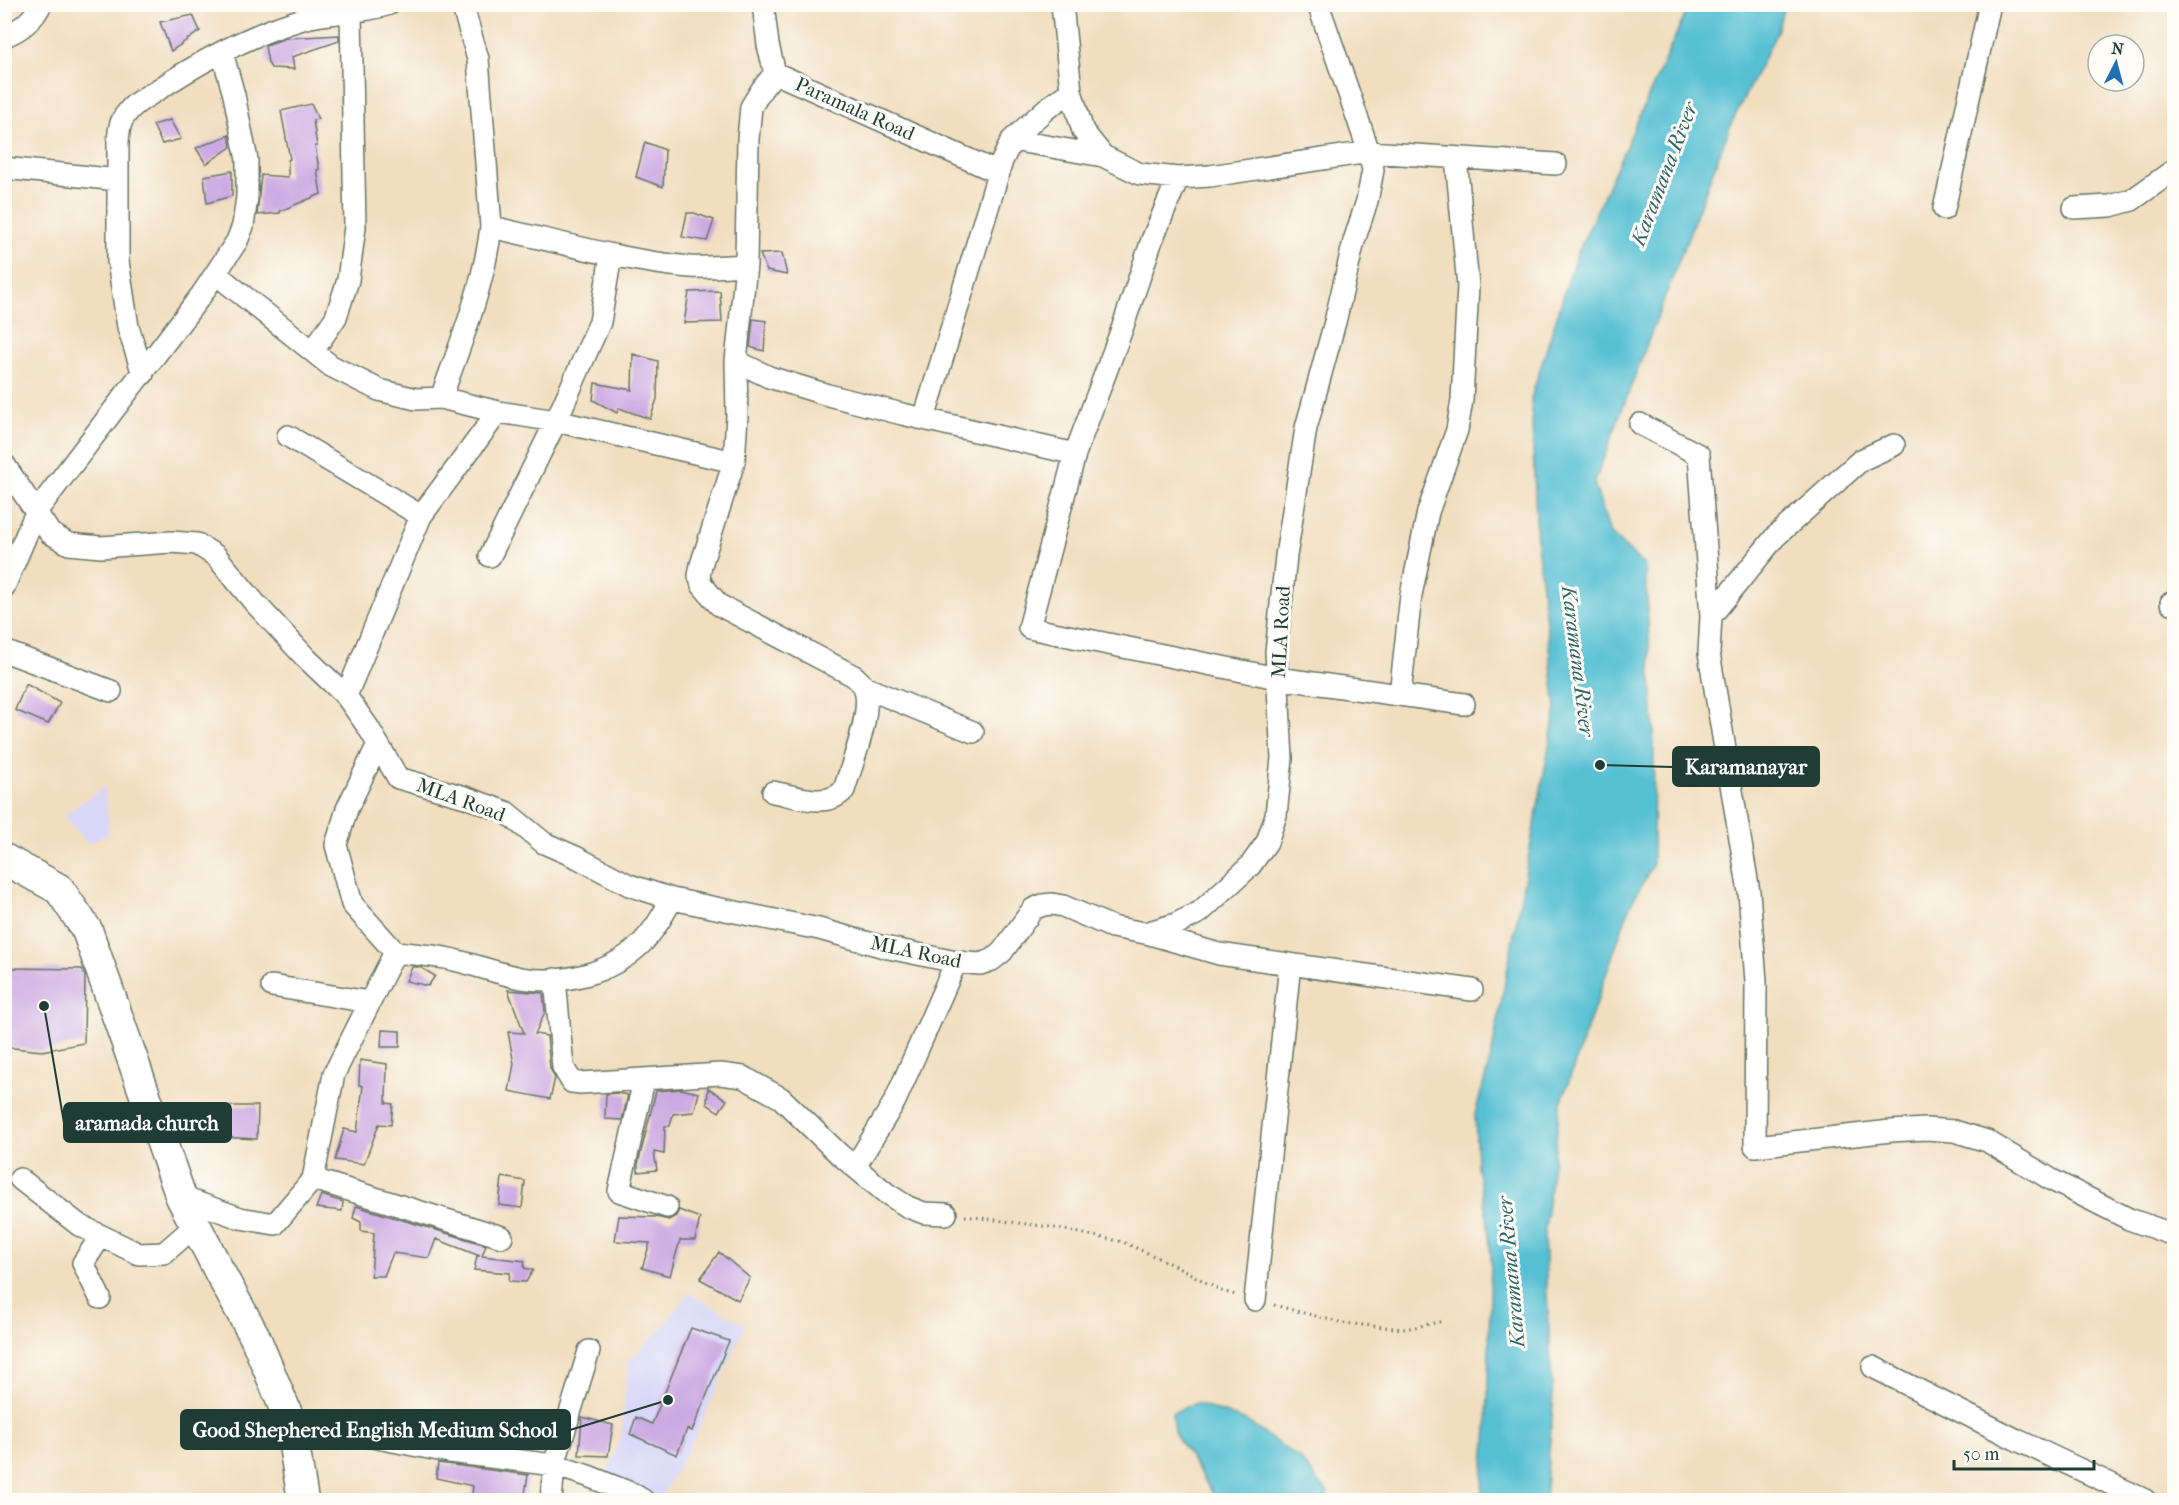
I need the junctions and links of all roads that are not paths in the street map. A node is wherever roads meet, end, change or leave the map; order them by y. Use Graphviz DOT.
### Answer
graph roads {
  1 [pos="41,4"];
  2 [pos="389,4"];
  3 [pos="462,4"];
  4 [pos="763,4"];
  5 [pos="1062,4"];
  6 [pos="1318,4"];
  7 [pos="1990,4"];
  8 [pos="304,12"];
  9 [pos="351,13"];
  10 [pos="4,36"];
  11 [pos="222,52"];
  12 [pos="776,73"];
  13 [pos="1071,91"];
  14 [pos="1012,140"];
  15 [pos="1369,152"];
  16 [pos="1103,156"];
  17 [pos="1456,158"];
  18 [pos="1556,164"];
  19 [pos="4,168"];
  20 [pos="2175,170"];
  21 [pos="999,173"];
  22 [pos="1178,178"];
  23 [pos="118,180"];
  24 [pos="2074,208"];
  25 [pos="1944,209"];
  26 [pos="491,227"];
  27 [pos="611,255"];
  28 [pos="746,265"];
  29 [pos="216,274"];
  30 [pos="313,351"];
  31 [pos="736,361"];
  32 [pos="142,374"];
  33 [pos="441,398"];
  34 [pos="498,412"];
  35 [pos="924,419"];
  36 [pos="556,420"];
  37 [pos="1640,424"];
  38 [pos="288,436"];
  39 [pos="1894,445"];
  40 [pos="1075,454"];
  41 [pos="734,462"];
  42 [pos="4,464"];
  43 [pos="36,512"];
  44 [pos="421,516"];
  45 [pos="490,556"];
  46 [pos="4,587"];
  47 [pos="1711,616"];
  48 [pos="4,651"];
  49 [pos="1277,678"];
  50 [pos="864,687"];
  51 [pos="111,691"];
  52 [pos="1400,695"];
  53 [pos="346,696"];
  54 [pos="1464,704"];
  55 [pos="973,732"];
  56 [pos="378,744"];
  57 [pos="773,792"];
  58 [pos="4,859"];
  59 [pos="672,899"];
  60 [pos="1145,933"];
  61 [pos="395,952"];
  62 [pos="956,962"];
  63 [pos="1290,964"];
  64 [pos="555,980"];
  65 [pos="272,986"];
  66 [pos="1472,990"];
  67 [pos="369,1002"];
  68 [pos="644,1080"];
  69 [pos="855,1167"];
  70 [pos="20,1179"];
  71 [pos="313,1179"];
  72 [pos="181,1197"];
  73 [pos="667,1207"];
  74 [pos="946,1214"];
  75 [pos="196,1226"];
  76 [pos="2175,1235"];
  77 [pos="101,1236"];
  78 [pos="502,1237"];
  79 [pos="100,1298"];
  80 [pos="1255,1300"];
  81 [pos="589,1351"];
  82 [pos="1873,1367"];
  83 [pos="290,1421"];
  84 [pos="554,1465"];
  85 [pos="303,1500"];
  86 [pos="551,1500"];
  87 [pos="643,1500"];
  88 [pos="2145,1500"];
  1 -- 10 [label="street"];
  2 -- 9 [label="street"];
  3 -- 26 [label="street"];
  4 -- 12 [label="street, Paramala Road"];
  5 -- 13 [label="street"];
  6 -- 15 [label="street, MLA Road"];
  7 -- 25 [label="street"];
  8 -- 9 [label="street"];
  8 -- 11 [label="street"];
  9 -- 30 [label="street"];
  11 -- 23 [label="street"];
  11 -- 29 [label="street"];
  12 -- 21 [label="street, Paramala Road"];
  12 -- 28 [label="street"];
  13 -- 14 [label="street"];
  13 -- 16 [label="street"];
  14 -- 16 [label="street"];
  14 -- 21 [label="street"];
  15 -- 17 [label="street"];
  15 -- 22 [label="street"];
  15 -- 49 [label="street, MLA Road"];
  16 -- 22 [label="street"];
  17 -- 18 [label="street"];
  17 -- 52 [label="street"];
  19 -- 23 [label="street"];
  20 -- 24 [label="street"];
  21 -- 35 [label="street"];
  22 -- 40 [label="street"];
  23 -- 32 [label="street"];
  26 -- 27 [label="street"];
  26 -- 33 [label="street"];
  27 -- 28 [label="street"];
  27 -- 36 [label="street"];
  28 -- 31 [label="street"];
  29 -- 30 [label="street"];
  29 -- 32 [label="street"];
  30 -- 33 [label="street"];
  31 -- 35 [label="street"];
  31 -- 41 [label="street"];
  32 -- 43 [label="street"];
  33 -- 34 [label="street"];
  34 -- 36 [label="street"];
  34 -- 44 [label="street"];
  35 -- 40 [label="street"];
  36 -- 41 [label="street"];
  36 -- 45 [label="street"];
  37 -- 47 [label="street"];
  38 -- 44 [label="street"];
  39 -- 47 [label="street"];
  40 -- 49 [label="street"];
  41 -- 50 [label="street"];
  42 -- 43 [label="street, MLA Road"];
  43 -- 46 [label="street"];
  43 -- 53 [label="street, MLA Road"];
  44 -- 53 [label="street"];
  47 -- 76 [label="street"];
  48 -- 51 [label="street"];
  49 -- 52 [label="street"];
  49 -- 60 [label="street, MLA Road"];
  50 -- 55 [label="street"];
  50 -- 57 [label="street"];
  52 -- 54 [label="street"];
  53 -- 56 [label="street, MLA Road"];
  56 -- 59 [label="street, MLA Road"];
  56 -- 61 [label="street"];
  58 -- 72 [label="street"];
  59 -- 62 [label="street, MLA Road"];
  59 -- 64 [label="street"];
  60 -- 62 [label="street, MLA Road"];
  60 -- 63 [label="street"];
  61 -- 64 [label="street"];
  61 -- 67 [label="street"];
  62 -- 69 [label="street"];
  63 -- 66 [label="street"];
  63 -- 80 [label="street"];
  64 -- 68 [label="street"];
  65 -- 67 [label="street"];
  67 -- 71 [label="street"];
  68 -- 69 [label="street"];
  68 -- 73 [label="street"];
  69 -- 74 [label="street"];
  70 -- 77 [label="street"];
  71 -- 72 [label="street"];
  71 -- 78 [label="street"];
  72 -- 75 [label="street"];
  75 -- 77 [label="street"];
  75 -- 83 [label="street"];
  77 -- 79 [label="street"];
  81 -- 84 [label="street"];
  82 -- 88 [label="street"];
  83 -- 84 [label="street"];
  83 -- 85 [label="street"];
  84 -- 86 [label="street"];
  84 -- 87 [label="street"];
}
